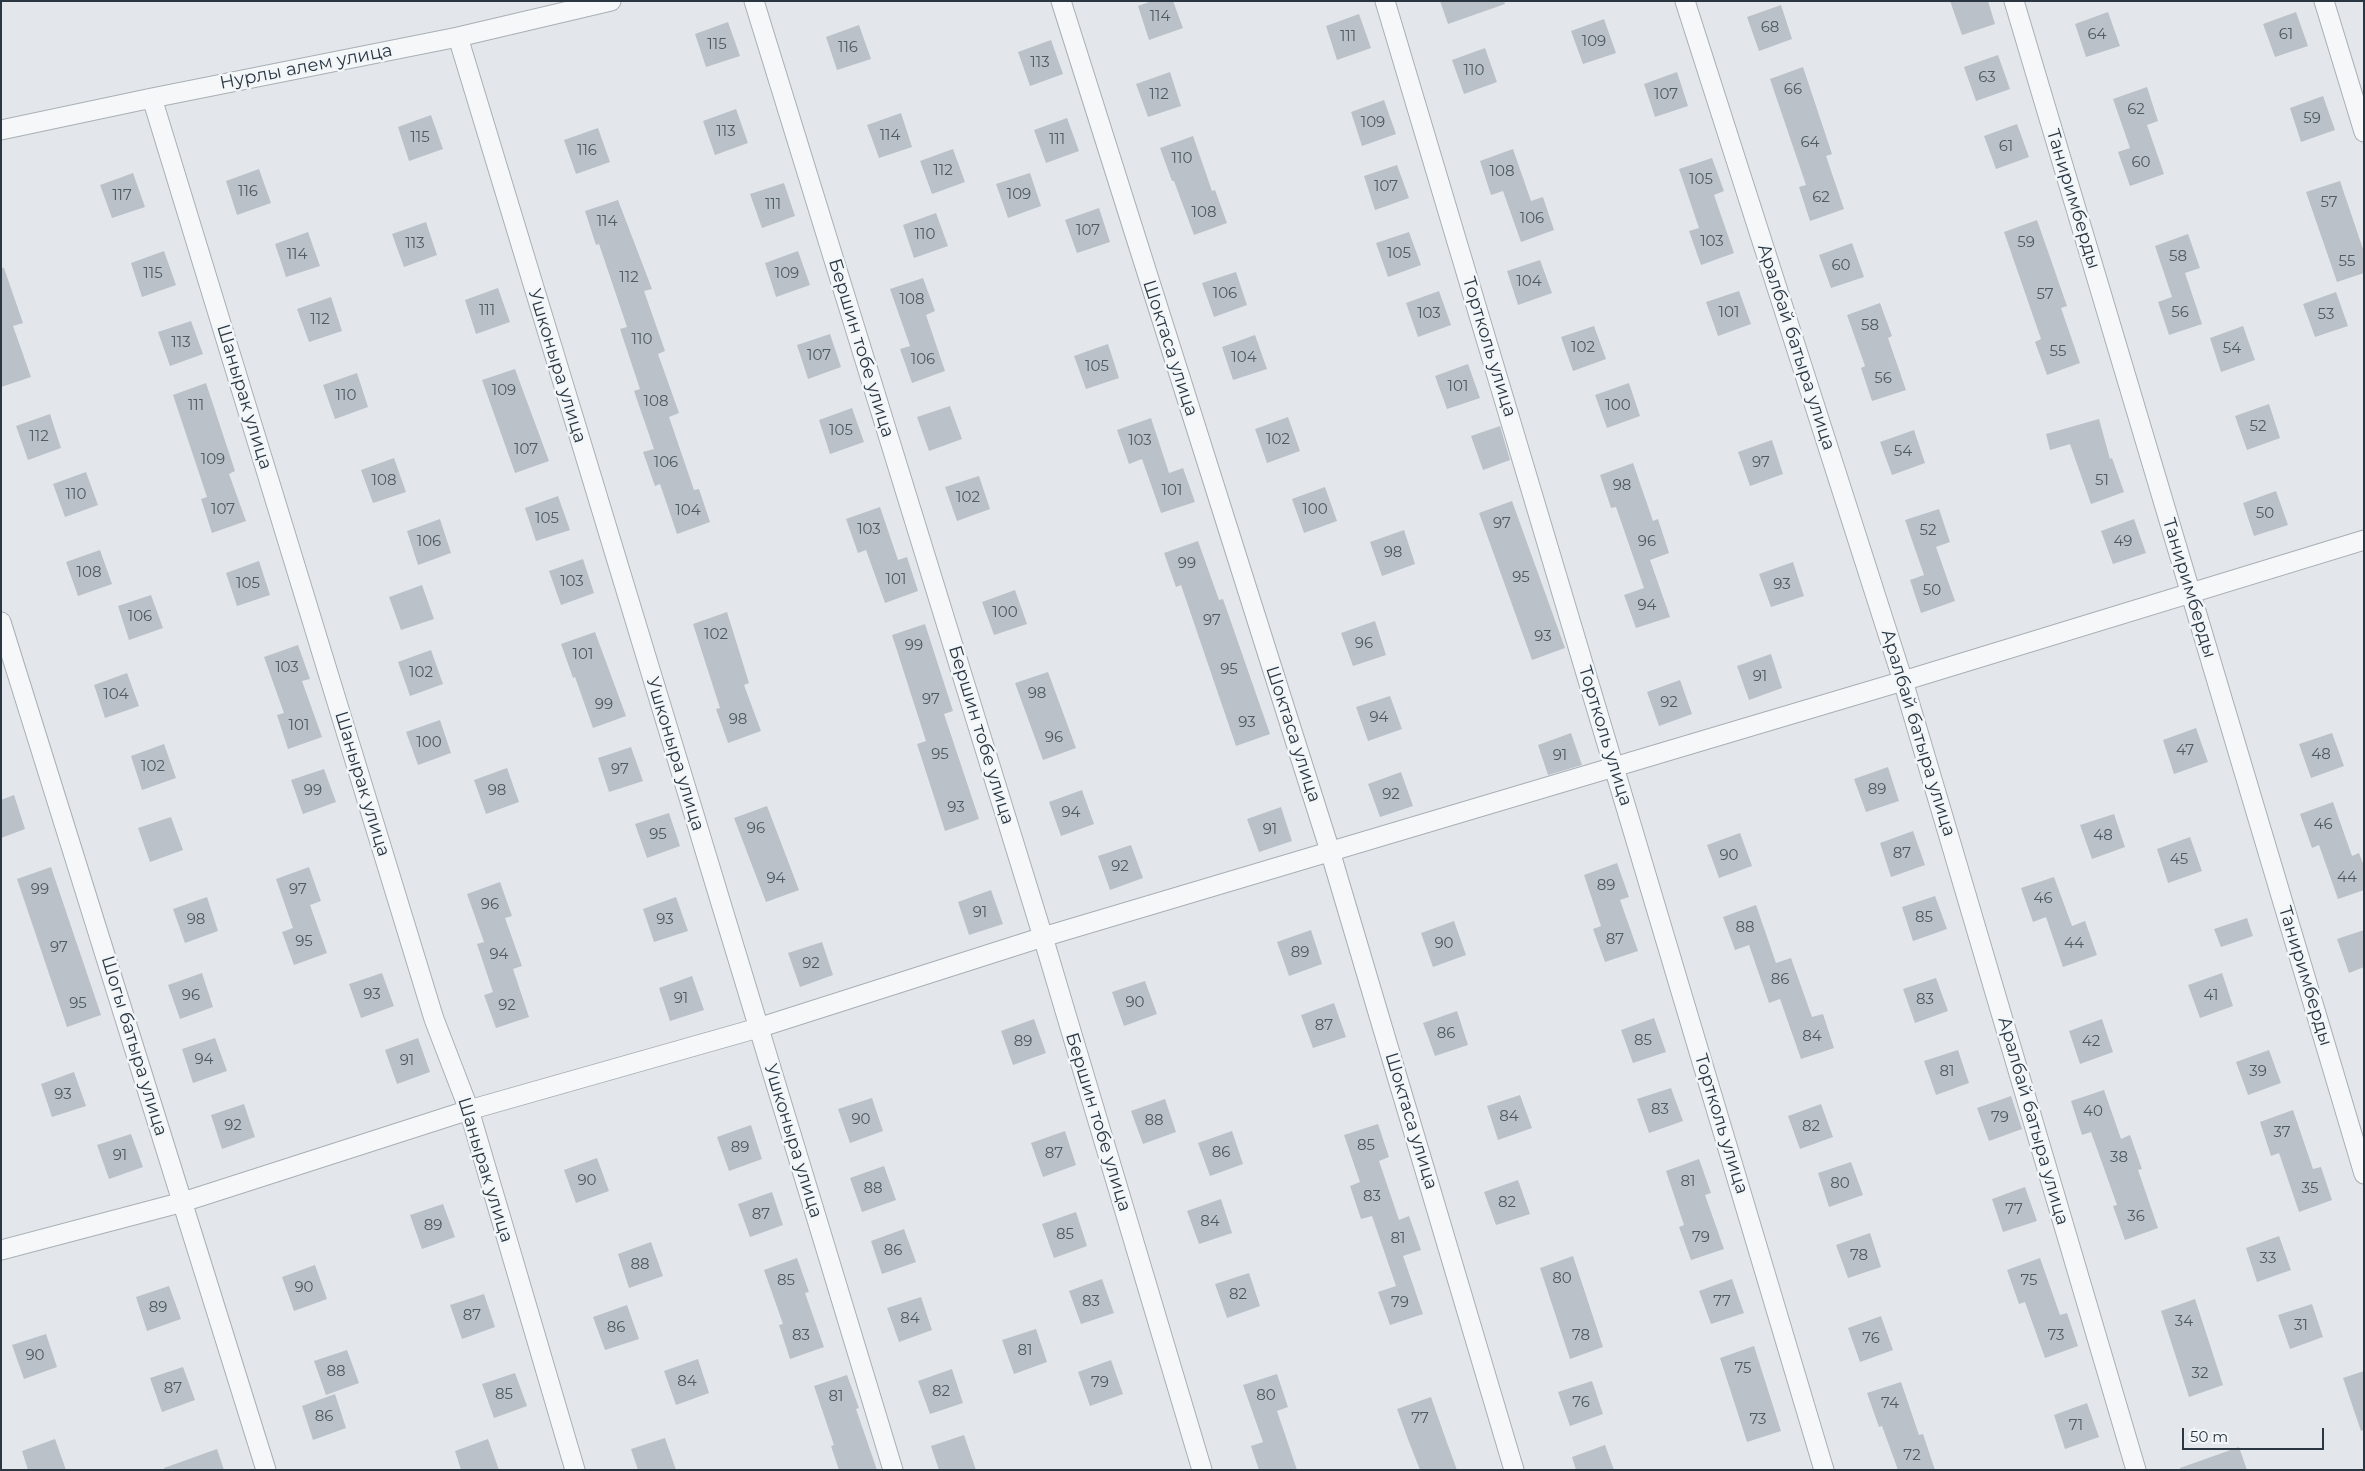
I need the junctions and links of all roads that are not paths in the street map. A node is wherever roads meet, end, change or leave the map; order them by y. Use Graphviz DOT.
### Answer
graph roads {
  1 [pos="611,1"];
  2 [pos="754,1"];
  3 [pos="1061,1"];
  4 [pos="1385,1"];
  5 [pos="1685,1"];
  6 [pos="2014,1"];
  7 [pos="2324,1"];
  8 [pos="458,37"];
  9 [pos="152,98"];
  10 [pos="1,130"];
  11 [pos="2364,132"];
  12 [pos="2364,540"];
  13 [pos="2190,594"];
  14 [pos="1,622"];
  15 [pos="1903,681"];
  16 [pos="1614,767"];
  17 [pos="1330,851"];
  18 [pos="1043,936"];
  19 [pos="758,1028"];
  20 [pos="468,1110"];
  21 [pos="2364,1174"];
  22 [pos="183,1202"];
  23 [pos="1,1250"];
  24 [pos="266,1470"];
  25 [pos="575,1470"];
  26 [pos="892,1470"];
  27 [pos="1202,1470"];
  28 [pos="1514,1470"];
  29 [pos="1824,1470"];
  30 [pos="2136,1470"];
  1 -- 8 [label="street, Нурлы алем улица"];
  2 -- 18 [label="street, Бершин тобе улица"];
  3 -- 17 [label="street, Шоктаса улица"];
  4 -- 16 [label="street, Тортколь улица"];
  5 -- 15 [label="street, Аралбай батыра улица"];
  6 -- 13 [label="street, Таниримберды"];
  7 -- 11 [label="street"];
  8 -- 9 [label="street, Нурлы алем улица"];
  8 -- 19 [label="street, Ушконыра улица"];
  9 -- 10 [label="street, Нурлы алем улица"];
  9 -- 20 [label="street, Шанырак улица"];
  12 -- 13 [label="street"];
  13 -- 15 [label="street"];
  13 -- 21 [label="street, Таниримберды"];
  14 -- 22 [label="street, Шогы батыра улица"];
  15 -- 16 [label="street"];
  15 -- 30 [label="street, Аралбай батыра улица"];
  16 -- 17 [label="street"];
  16 -- 29 [label="street, Тортколь улица"];
  17 -- 18 [label="street"];
  17 -- 28 [label="street, Шоктаса улица"];
  18 -- 19 [label="street"];
  18 -- 27 [label="street, Бершин тобе улица"];
  19 -- 20 [label="street"];
  19 -- 26 [label="street, Ушконыра улица"];
  20 -- 22 [label="street"];
  20 -- 25 [label="street, Шанырак улица"];
  22 -- 23 [label="street"];
  22 -- 24 [label="street, Шогы батыра улица"];
}
